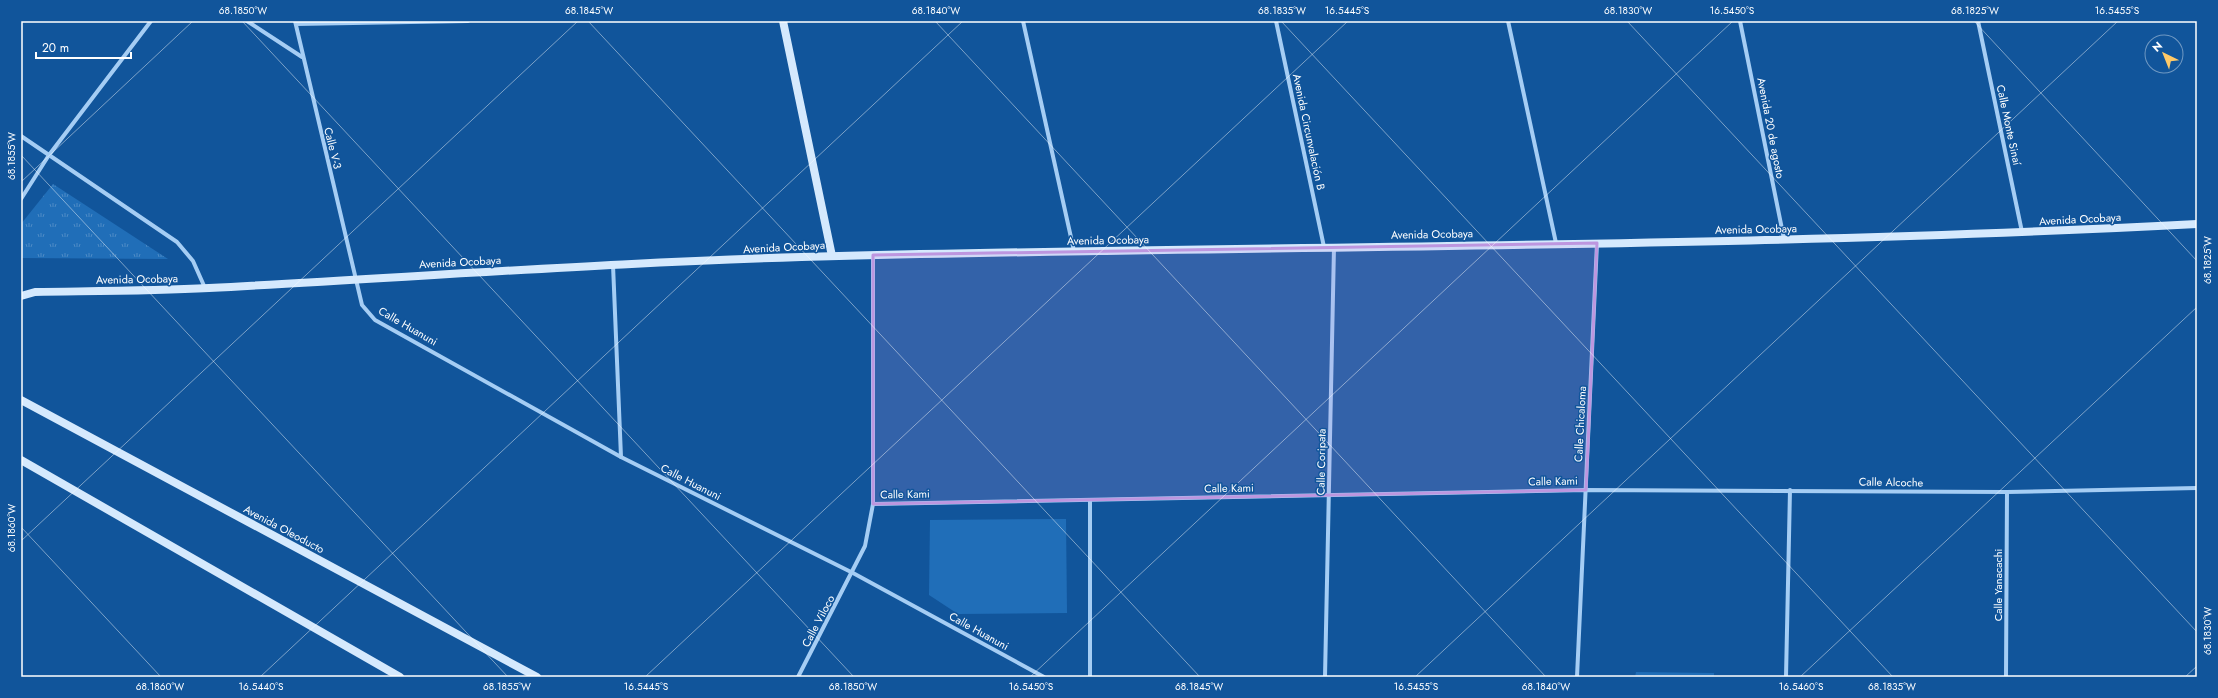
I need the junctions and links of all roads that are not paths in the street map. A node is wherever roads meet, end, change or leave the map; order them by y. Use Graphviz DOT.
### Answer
graph roads {
  1 [pos="151,21"];
  2 [pos="247,21"];
  3 [pos="468,21"];
  4 [pos="783,21"];
  5 [pos="1023,21"];
  6 [pos="1276,21"];
  7 [pos="1508,21"];
  8 [pos="1740,21"];
  9 [pos="1978,21"];
  10 [pos="296,22"];
  11 [pos="302,57"];
  12 [pos="21,136"];
  13 [pos="49,155"];
  14 [pos="21,199"];
  15 [pos="2197,224"];
  16 [pos="2022,233"];
  17 [pos="1784,240"];
  18 [pos="1597,243"];
  19 [pos="1556,244"];
  20 [pos="1324,247"];
  21 [pos="1334,247"];
  22 [pos="1074,252"];
  23 [pos="873,255"];
  24 [pos="832,256"];
  25 [pos="613,265"];
  26 [pos="355,278"];
  27 [pos="205,288"];
  28 [pos="21,296"];
  29 [pos="21,400"];
  30 [pos="622,457"];
  31 [pos="21,460"];
  32 [pos="2197,488"];
  33 [pos="1586,490"];
  34 [pos="1790,490"];
  35 [pos="2007,492"];
  36 [pos="1329,495"];
  37 [pos="1090,500"];
  38 [pos="873,504"];
  39 [pos="853,573"];
  40 [pos="400,677"];
  41 [pos="537,677"];
  42 [pos="798,677"];
  43 [pos="1044,677"];
  44 [pos="1090,677"];
  45 [pos="1326,677"];
  46 [pos="1577,677"];
  47 [pos="1786,677"];
  48 [pos="2006,677"];
  1 -- 13 [label="street"];
  2 -- 11 [label="street"];
  3 -- 10 [label="street"];
  4 -- 24 [label="street"];
  5 -- 22 [label="street"];
  6 -- 20 [label="street, Avenida Circunvalación B"];
  7 -- 19 [label="street"];
  8 -- 17 [label="street, Avenida 20 de agosto"];
  9 -- 16 [label="street, Calle Monte Sinaí"];
  10 -- 11 [label="street, Calle V-3"];
  11 -- 26 [label="street, Calle V-3"];
  12 -- 13 [label="street"];
  13 -- 14 [label="street"];
  13 -- 27 [label="street"];
  15 -- 16 [label="street, Avenida Ocobaya"];
  16 -- 17 [label="street, Avenida Ocobaya"];
  17 -- 18 [label="street, Avenida Ocobaya"];
  18 -- 19 [label="street, Avenida Ocobaya"];
  18 -- 33 [label="street, Calle Chicaloma"];
  19 -- 21 [label="street, Avenida Ocobaya"];
  20 -- 21 [label="street, Avenida Ocobaya"];
  20 -- 22 [label="street, Avenida Ocobaya"];
  21 -- 36 [label="street, Calle Coripata"];
  22 -- 23 [label="street, Avenida Ocobaya"];
  23 -- 24 [label="street, Avenida Ocobaya"];
  23 -- 38 [label="street, Calle Viloco"];
  24 -- 25 [label="street, Avenida Ocobaya"];
  25 -- 26 [label="street, Avenida Ocobaya"];
  25 -- 30 [label="street"];
  26 -- 27 [label="street, Avenida Ocobaya"];
  26 -- 30 [label="street, Calle Huanuni"];
  27 -- 28 [label="street, Avenida Ocobaya"];
  29 -- 41 [label="street, Avenida Oleoducto"];
  30 -- 39 [label="street, Calle Huanuni"];
  31 -- 40 [label="street"];
  32 -- 35 [label="street, Calle Alcoche"];
  33 -- 34 [label="street, Calle Alcoche"];
  33 -- 36 [label="street, Calle Kami"];
  33 -- 46 [label="street, Calle Chicaloma"];
  34 -- 35 [label="street, Calle Alcoche"];
  34 -- 47 [label="street"];
  35 -- 48 [label="street, Calle Yanacachi"];
  36 -- 37 [label="street, Calle Kami"];
  36 -- 45 [label="street, Calle Coripata"];
  37 -- 38 [label="street, Calle Kami"];
  37 -- 44 [label="street"];
  38 -- 39 [label="street, Calle Viloco"];
  39 -- 42 [label="street, Calle Viloco"];
  39 -- 43 [label="street, Calle Huanuni"];
}
